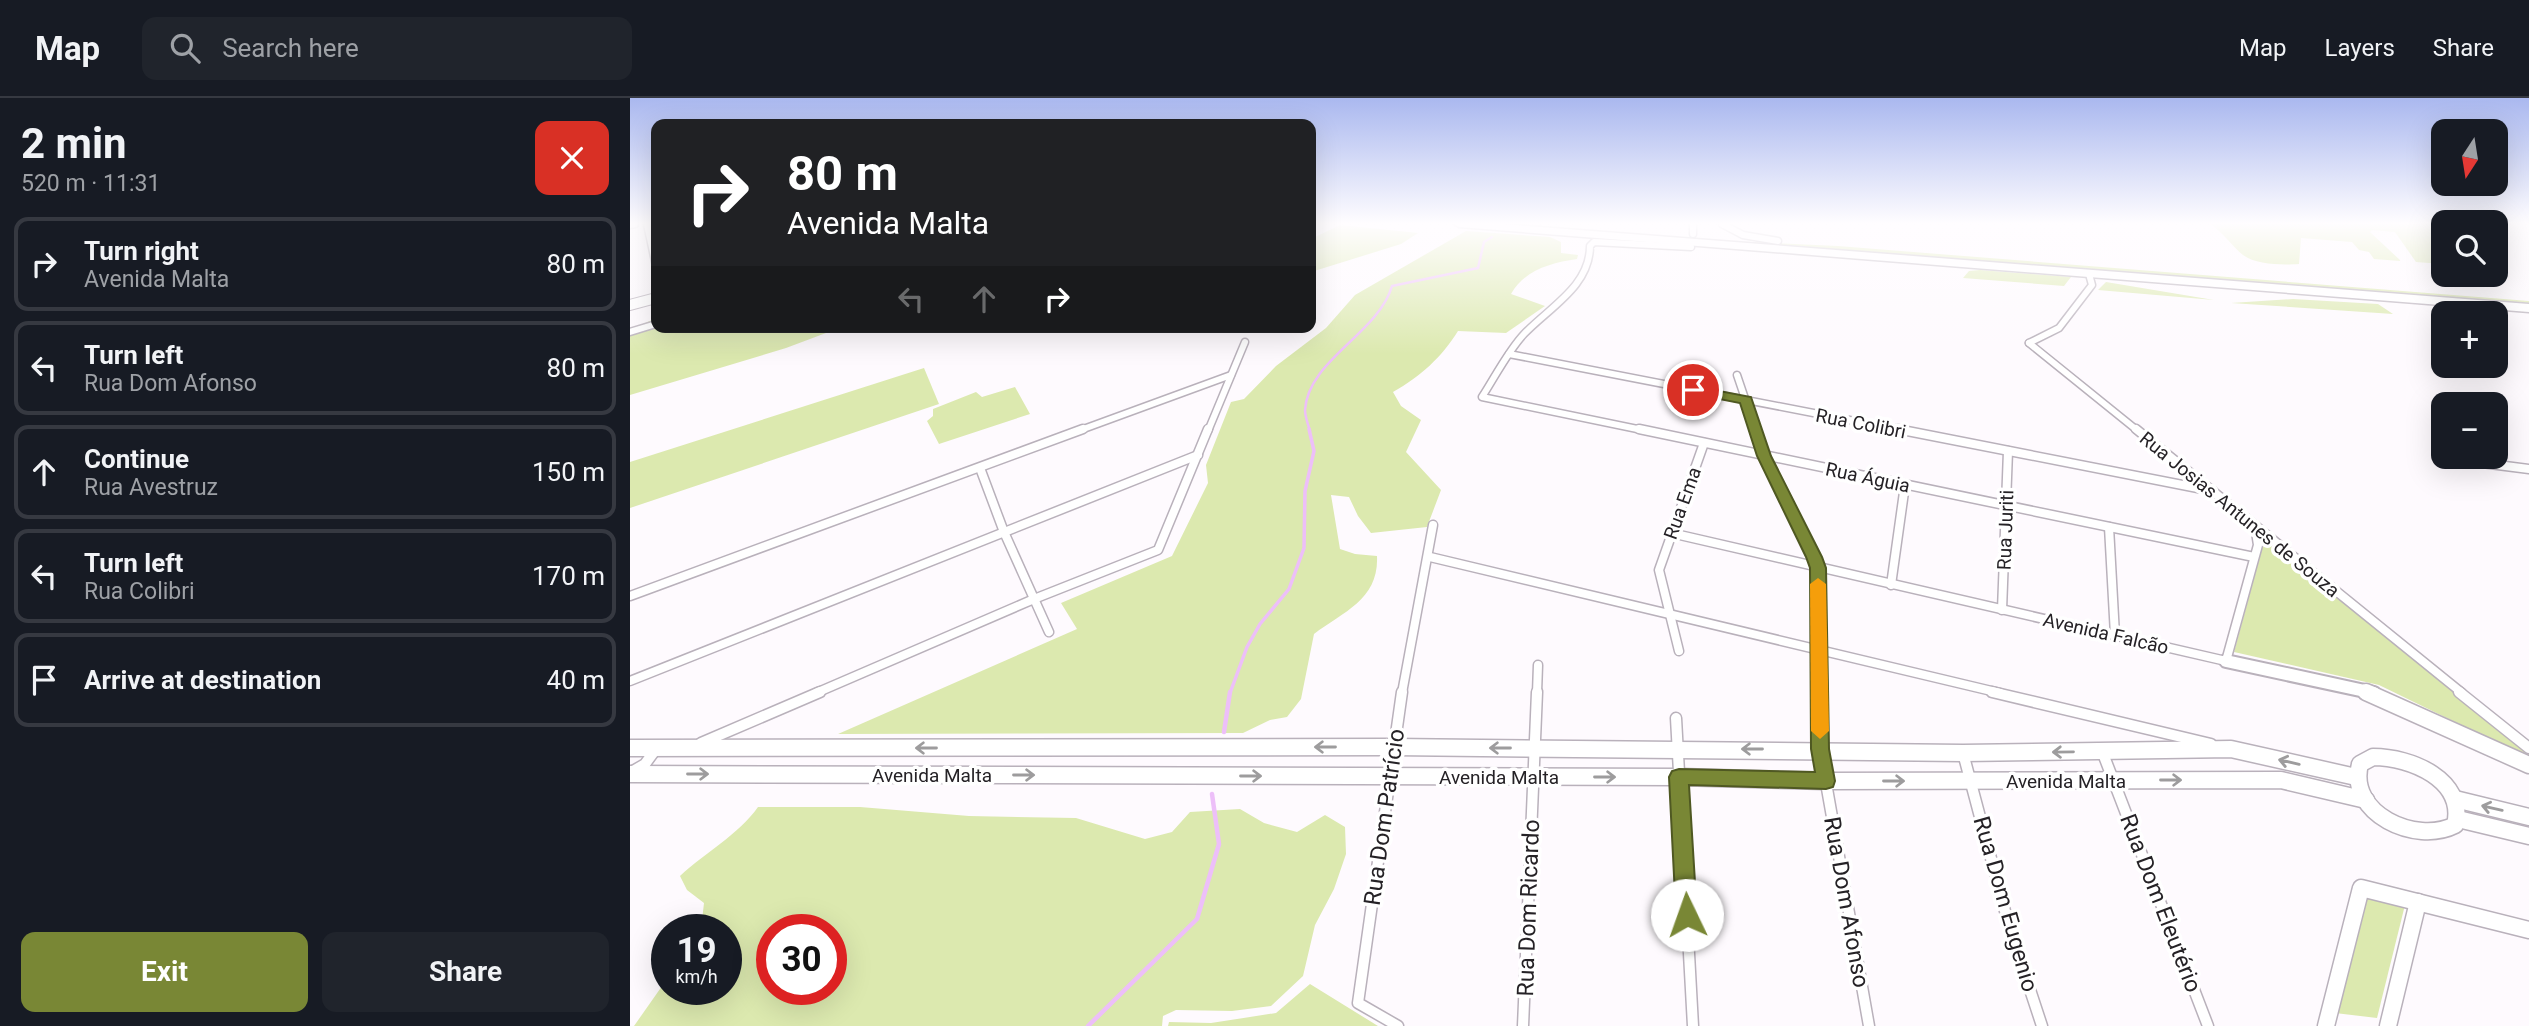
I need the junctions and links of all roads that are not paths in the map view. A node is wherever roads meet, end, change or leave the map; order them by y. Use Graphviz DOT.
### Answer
graph roads {
  1 [pos="1588,267"];
  2 [pos="2007,267"];
  3 [pos="2082,267"];
  4 [pos="2090,274"];
  5 [pos="651,300"];
  6 [pos="630,306"];
  7 [pos="2529,306"];
  8 [pos="651,326"];
  9 [pos="630,332"];
  10 [pos="1245,342"];
  11 [pos="1509,354"];
  12 [pos="1737,375"];
  13 [pos="1231,376"];
  14 [pos="1746,400"];
  15 [pos="1703,443"];
  16 [pos="2008,451"];
  17 [pos="1198,455"];
  18 [pos="1764,456"];
  19 [pos="2508,466"];
  20 [pos="980,468"];
  21 [pos="2529,469"];
  22 [pos="1905,485"];
  23 [pos="2213,491"];
  24 [pos="2005,506"];
  25 [pos="1433,525"];
  26 [pos="2255,526"];
  27 [pos="2109,527"];
  28 [pos="1004,532"];
  29 [pos="1671,533"];
  30 [pos="1430,557"];
  31 [pos="2254,557"];
  32 [pos="1818,568"];
  33 [pos="1891,585"];
  34 [pos="630,596"];
  35 [pos="1034,599"];
  36 [pos="2002,610"];
  37 [pos="1670,615"];
  38 [pos="1049,632"];
  39 [pos="2115,635"];
  40 [pos="1819,650"];
  41 [pos="1679,651"];
  42 [pos="2226,661"];
  43 [pos="1538,665"];
  44 [pos="630,681"];
  45 [pos="1675,718"];
  46 [pos="1393,747"];
  47 [pos="630,748"];
  48 [pos="657,748"];
  49 [pos="689,748"];
  50 [pos="1535,748"];
  51 [pos="2529,748"];
  52 [pos="1677,749"];
  53 [pos="1820,749"];
  54 [pos="2231,749"];
  55 [pos="2102,751"];
  56 [pos="1963,753"];
  57 [pos="2529,765"];
  58 [pos="630,773"];
  59 [pos="1389,776"];
  60 [pos="1534,777"];
  61 [pos="1679,777"];
  62 [pos="2356,777"];
  63 [pos="1826,781"];
  64 [pos="1971,781"];
  65 [pos="2115,781"];
  66 [pos="2455,799"];
  67 [pos="2366,800"];
  68 [pos="2529,817"];
  69 [pos="2458,819"];
  70 [pos="2529,836"];
  71 [pos="2418,902"];
  72 [pos="2529,930"];
  73 [pos="1398,1026"];
  74 [pos="1523,1026"];
  75 [pos="1693,1026"];
  76 [pos="1869,1026"];
  77 [pos="2042,1026"];
  78 [pos="2208,1026"];
  79 [pos="2326,1026"];
  80 [pos="2388,1026"];
  1 -- 11 [label="street"];
  2 -- 4 [label="highway"];
  3 -- 7 [label="highway"];
  4 -- 7 [label="highway"];
  4 -- 23 [label="street, Rua Josias Antunes de Souza"];
  5 -- 6 [label="street"];
  8 -- 9 [label="street"];
  10 -- 13 [label="street"];
  11 -- 14 [label="street, Rua Colibri"];
  11 -- 15 [label="street, Rua Águia"];
  12 -- 14 [label="street"];
  13 -- 17 [label="street"];
  13 -- 20 [label="street"];
  14 -- 16 [label="street, Rua Colibri"];
  14 -- 18 [label="street"];
  15 -- 18 [label="street, Rua Águia"];
  15 -- 29 [label="street, Rua Ema"];
  16 -- 23 [label="street, Rua Colibri"];
  16 -- 24 [label="street, Rua Juriti"];
  17 -- 28 [label="street"];
  17 -- 35 [label="street"];
  18 -- 22 [label="street, Rua Águia"];
  18 -- 32 [label="street"];
  19 -- 21 [label="street"];
  20 -- 28 [label="street"];
  20 -- 34 [label="street"];
  22 -- 24 [label="street, Rua Águia"];
  22 -- 33 [label="street"];
  23 -- 26 [label="street, Rua Josias Antunes de Souza"];
  24 -- 27 [label="street, Rua Águia"];
  24 -- 36 [label="street, Rua Juriti"];
  25 -- 30 [label="street, Rua Dom Patrício"];
  26 -- 31 [label="street"];
  26 -- 51 [label="street, Rua Josias Antunes de Souza"];
  27 -- 31 [label="street, Rua Águia"];
  27 -- 39 [label="street"];
  28 -- 35 [label="street"];
  28 -- 44 [label="street"];
  29 -- 32 [label="street, Avenida Falcão"];
  29 -- 37 [label="street, Rua Ema"];
  30 -- 37 [label="street"];
  30 -- 46 [label="street, Rua Dom Patrício"];
  31 -- 42 [label="street"];
  32 -- 33 [label="street, Avenida Falcão"];
  32 -- 40 [label="street, Rua Dom Afonso"];
  33 -- 36 [label="street, Avenida Falcão"];
  35 -- 38 [label="street"];
  35 -- 49 [label="street"];
  36 -- 39 [label="street, Avenida Falcão"];
  37 -- 40 [label="street"];
  37 -- 41 [label="street"];
  39 -- 42 [label="street, Avenida Falcão"];
  40 -- 53 [label="street, Rua Dom Afonso"];
  40 -- 54 [label="street"];
  42 -- 57 [label="street, Avenida Falcão"];
  43 -- 50 [label="street, Rua Dom Ricardo"];
  45 -- 52 [label="street"];
  46 -- 49 [label="street, Avenida Malta, one-way"];
  50 -- 46 [label="street, Avenida Malta, one-way"];
  46 -- 59 [label="street, Rua Dom Patrício"];
  47 -- 48 [label="street, Avenida Malta"];
  48 -- 49 [label="street, Avenida Malta"];
  48 -- 58 [label="street"];
  50 -- 52 [label="street, Avenida Malta"];
  50 -- 60 [label="street, Rua Dom Ricardo"];
  53 -- 52 [label="street, Avenida Malta, one-way"];
  52 -- 61 [label="street"];
  53 -- 56 [label="street, Avenida Malta"];
  53 -- 63 [label="street, Rua Dom Afonso"];
  54 -- 55 [label="street, Avenida Malta"];
  62 -- 54 [label="street, Avenida Malta, one-way"];
  55 -- 56 [label="street, Avenida Malta, one-way"];
  55 -- 65 [label="street, Rua Dom Eleutério"];
  56 -- 64 [label="street, Rua Dom Eugenio"];
  58 -- 59 [label="street, Avenida Malta, one-way"];
  59 -- 60 [label="street, Avenida Malta"];
  59 -- 73 [label="street, Rua Dom Patrício"];
  60 -- 61 [label="street, Avenida Malta, one-way"];
  60 -- 74 [label="street, Rua Dom Ricardo"];
  61 -- 63 [label="street, Avenida Malta"];
  61 -- 75 [label="street"];
  62 -- 66 [label="street"];
  62 -- 67 [label="street"];
  63 -- 64 [label="street, Avenida Malta, one-way"];
  63 -- 76 [label="street, Rua Dom Afonso"];
  64 -- 65 [label="street, Avenida Malta"];
  64 -- 77 [label="street, Rua Dom Eugenio"];
  65 -- 67 [label="street, Avenida Malta, one-way"];
  65 -- 78 [label="street, Rua Dom Eleutério"];
  68 -- 66 [label="street, one-way"];
  66 -- 69 [label="street"];
  67 -- 69 [label="street"];
  69 -- 70 [label="street"];
  71 -- 72 [label="street"];
  71 -- 79 [label="street"];
  71 -- 80 [label="street"];
}
